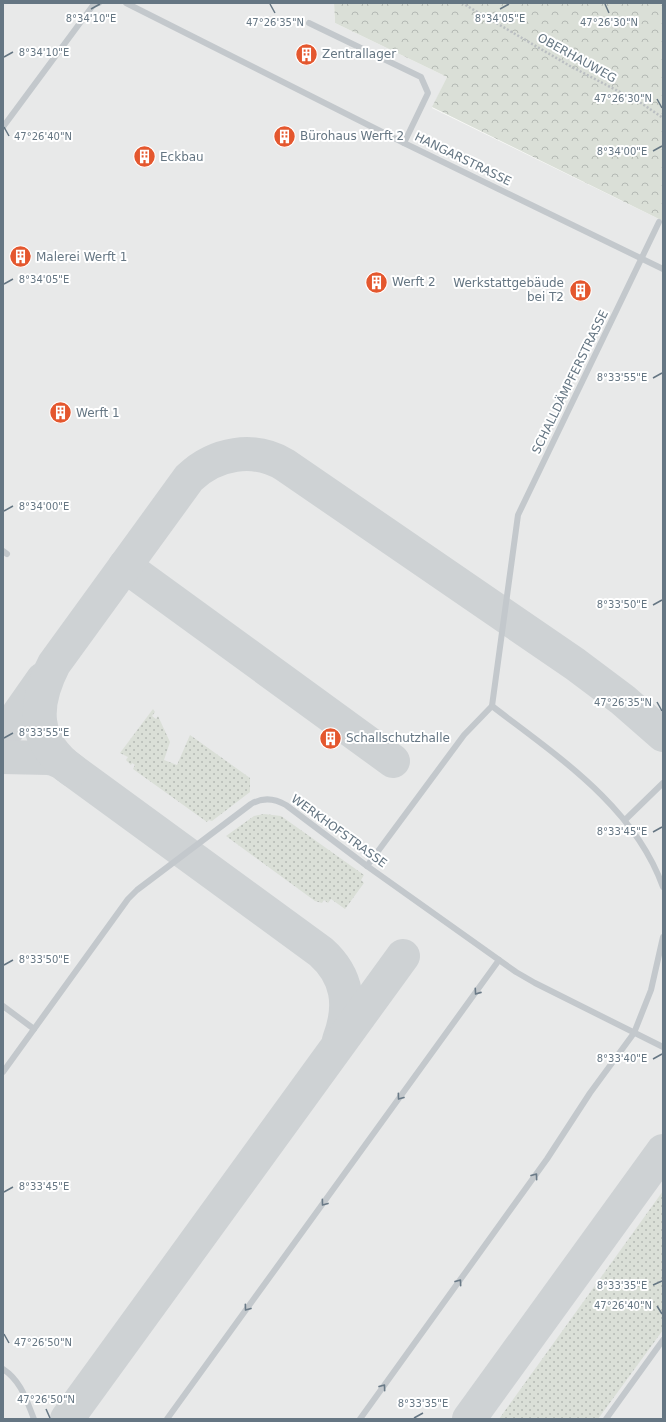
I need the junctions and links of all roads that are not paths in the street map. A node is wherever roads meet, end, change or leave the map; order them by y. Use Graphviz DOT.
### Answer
graph roads {
  1 [pos="99,3"];
  2 [pos="126,3"];
  3 [pos="309,23"];
  4 [pos="3,127"];
  5 [pos="404,143"];
  6 [pos="659,222"];
  7 [pos="642,258"];
  8 [pos="663,269"];
  9 [pos="492,706"];
  10 [pos="663,782"];
  11 [pos="625,820"];
  12 [pos="367,866"];
  13 [pos="663,886"];
  14 [pos="663,937"];
  15 [pos="499,960"];
  16 [pos="3,1006"];
  17 [pos="34,1029"];
  18 [pos="634,1033"];
  19 [pos="663,1046"];
  20 [pos="3,1072"];
  21 [pos="663,1340"];
  22 [pos="3,1369"];
  23 [pos="34,1419"];
  24 [pos="167,1419"];
  25 [pos="360,1419"];
  26 [pos="606,1419"];
  1 -- 4 [label="lane"];
  2 -- 5 [label="lane, HANGARSTRASSE"];
  3 -- 5 [label="lane"];
  5 -- 7 [label="lane, HANGARSTRASSE"];
  6 -- 7 [label="lane, SCHALLDÄMPFERSTRASSE"];
  7 -- 8 [label="lane, HANGARSTRASSE"];
  7 -- 9 [label="lane, SCHALLDÄMPFERSTRASSE"];
  9 -- 11 [label="lane"];
  9 -- 12 [label="lane"];
  10 -- 11 [label="lane"];
  11 -- 13 [label="lane"];
  12 -- 15 [label="lane, WERKHOFSTRASSE"];
  12 -- 17 [label="lane, WERKHOFSTRASSE"];
  14 -- 18 [label="lane"];
  15 -- 18 [label="lane, WERKHOFSTRASSE"];
  15 -- 24 [label="lane, one-way"];
  16 -- 17 [label="lane"];
  17 -- 20 [label="lane, WERKHOFSTRASSE"];
  18 -- 19 [label="lane, WERKHOFSTRASSE"];
  25 -- 18 [label="lane, one-way"];
  21 -- 26 [label="lane"];
  22 -- 23 [label="lane"];
}
